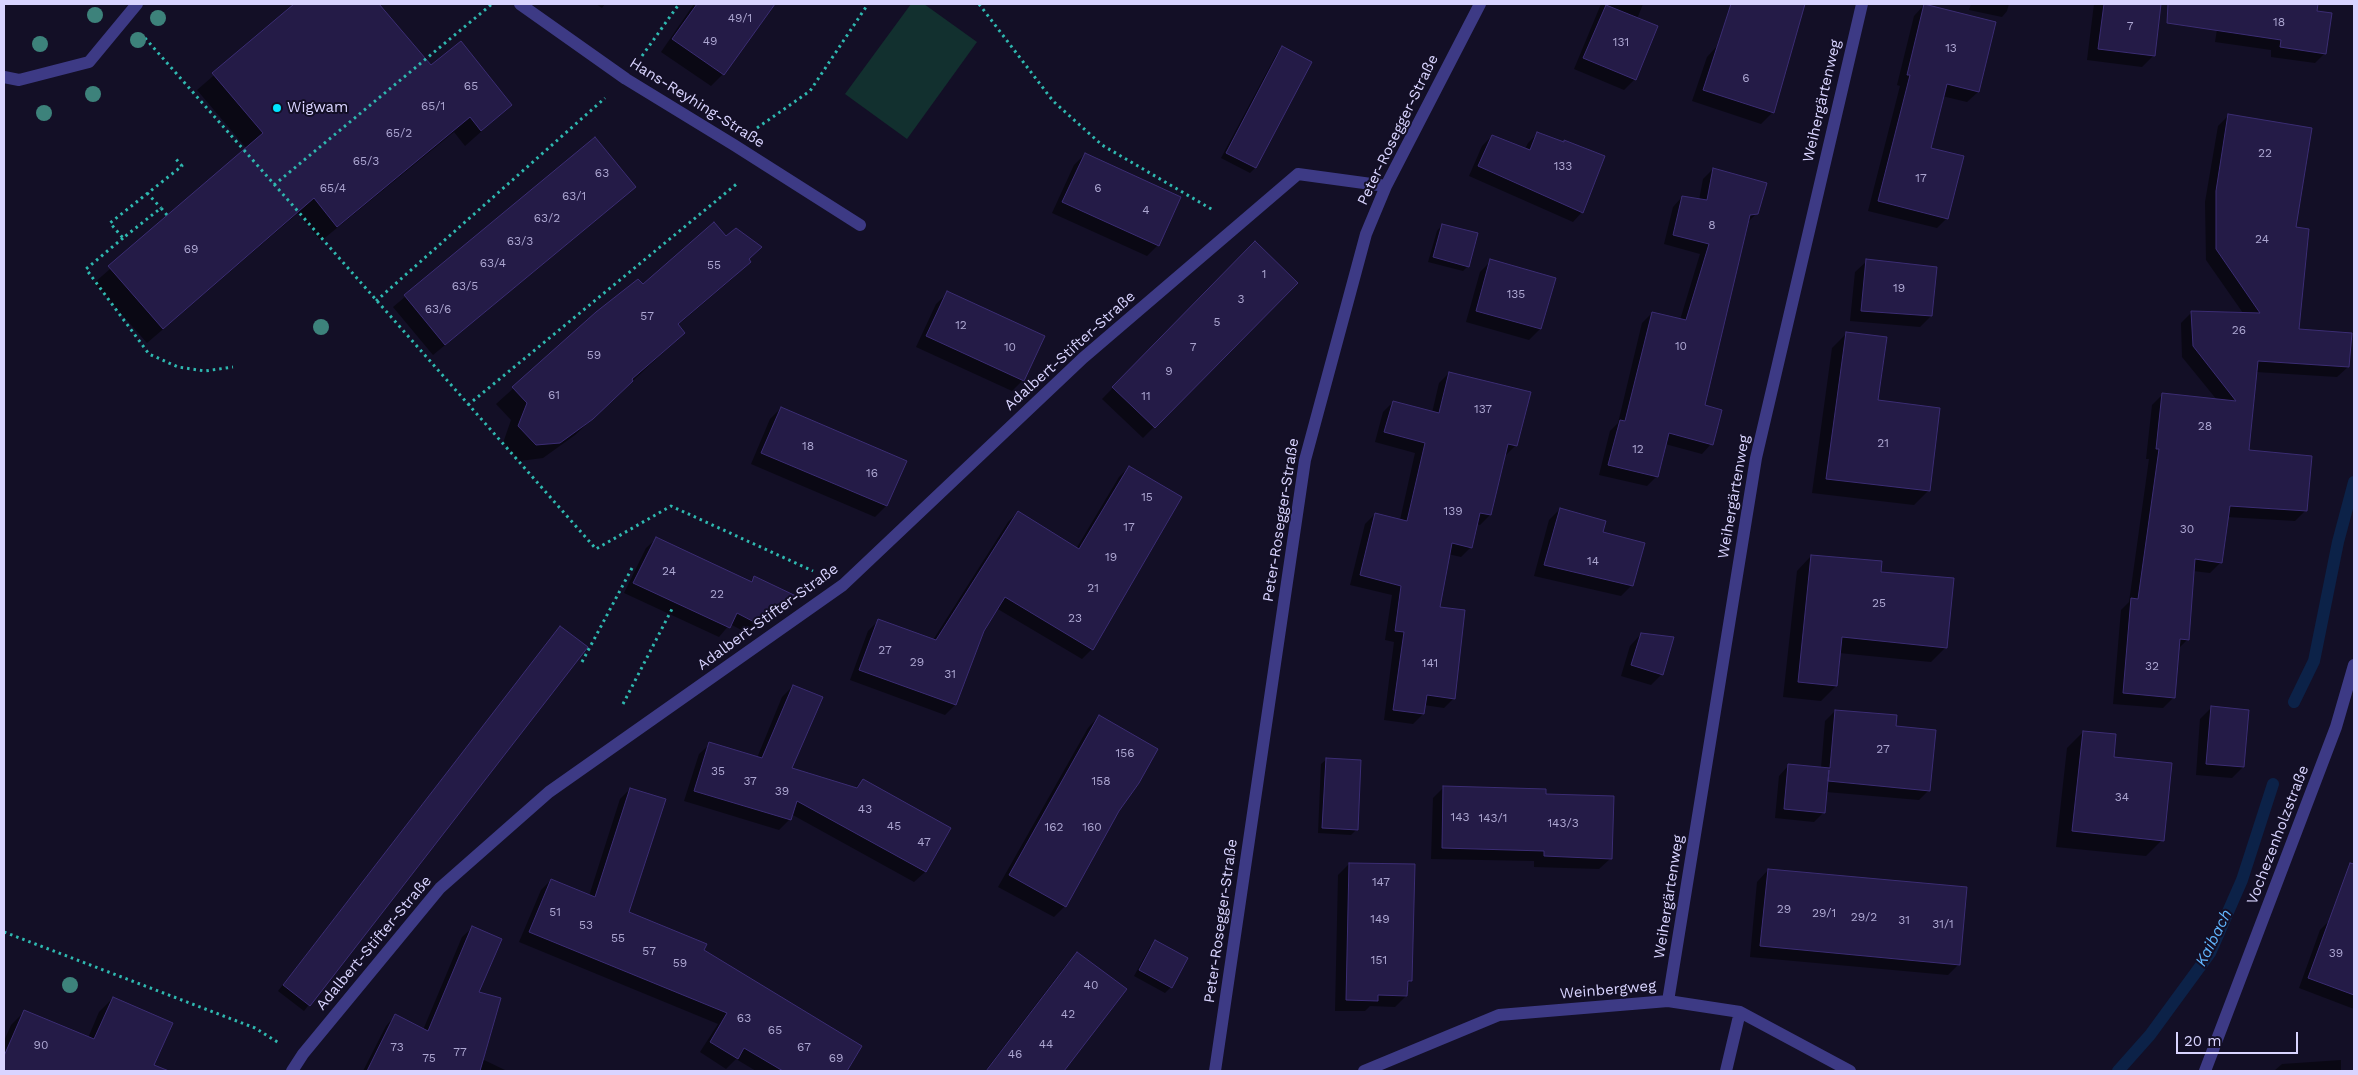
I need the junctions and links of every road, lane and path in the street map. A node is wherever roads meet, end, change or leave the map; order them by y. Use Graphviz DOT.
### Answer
graph roads {
  1 [pos="137,4"];
  2 [pos="492,4"];
  3 [pos="520,4"];
  4 [pos="679,4"];
  5 [pos="868,4"];
  6 [pos="979,4"];
  7 [pos="1480,4"];
  8 [pos="1862,4"];
  9 [pos="127,18"];
  10 [pos="4,77"];
  11 [pos="626,79"];
  12 [pos="734,144"];
  13 [pos="176,160"];
  14 [pos="763,162"];
  15 [pos="274,185"];
  16 [pos="1386,186"];
  17 [pos="147,193"];
  18 [pos="161,208"];
  19 [pos="167,215"];
  20 [pos="860,225"];
  21 [pos="1238,225"];
  22 [pos="123,238"];
  23 [pos="376,301"];
  24 [pos="233,366"];
  25 [pos="468,405"];
  26 [pos="632,568"];
  27 [pos="843,584"];
  28 [pos="672,609"];
  29 [pos="582,662"];
  30 [pos="2354,665"];
  31 [pos="620,709"];
  32 [pos="4,932"];
  33 [pos="1668,1002"];
  34 [pos="1740,1012"];
  35 [pos="302,1056"];
  36 [pos="292,1071"];
  37 [pos="1215,1071"];
  38 [pos="1364,1071"];
  39 [pos="1726,1071"];
  40 [pos="1850,1071"];
  41 [pos="2205,1071"];
  1 -- 9 [label="street"];
  2 -- 15 [label="path"];
  3 -- 11 [label="street, Hans-Reyhing-Straße"];
  4 -- 11 [label="path"];
  5 -- 12 [label="path"];
  6 -- 21 [label="path"];
  7 -- 16 [label="street, Peter-Rosegger-Straße"];
  8 -- 33 [label="street, Weihergärtenweg"];
  9 -- 10 [label="street"];
  9 -- 15 [label="path"];
  11 -- 12 [label="street, Hans-Reyhing-Straße"];
  11 -- 23 [label="path"];
  12 -- 14 [label="street, Hans-Reyhing-Straße"];
  13 -- 17 [label="path"];
  14 -- 20 [label="street, Hans-Reyhing-Straße"];
  14 -- 25 [label="path"];
  15 -- 23 [label="path"];
  16 -- 21 [label="street, Adalbert-Stifter-Straße"];
  16 -- 37 [label="street, Peter-Rosegger-Straße"];
  17 -- 18 [label="path"];
  17 -- 22 [label="path"];
  18 -- 19 [label="path"];
  18 -- 22 [label="path"];
  21 -- 27 [label="street, Adalbert-Stifter-Straße"];
  22 -- 24 [label="path"];
  23 -- 25 [label="path"];
  25 -- 27 [label="path"];
  26 -- 29 [label="path"];
  27 -- 35 [label="street, Adalbert-Stifter-Straße"];
  28 -- 31 [label="path"];
  30 -- 41 [label="street, Vochezenholzstraße"];
  32 -- 35 [label="path"];
  33 -- 34 [label="street, Weinbergweg"];
  33 -- 38 [label="street, Weinbergweg"];
  34 -- 39 [label="street"];
  34 -- 40 [label="street, Weinbergweg"];
  35 -- 36 [label="street, Adalbert-Stifter-Straße"];
}
